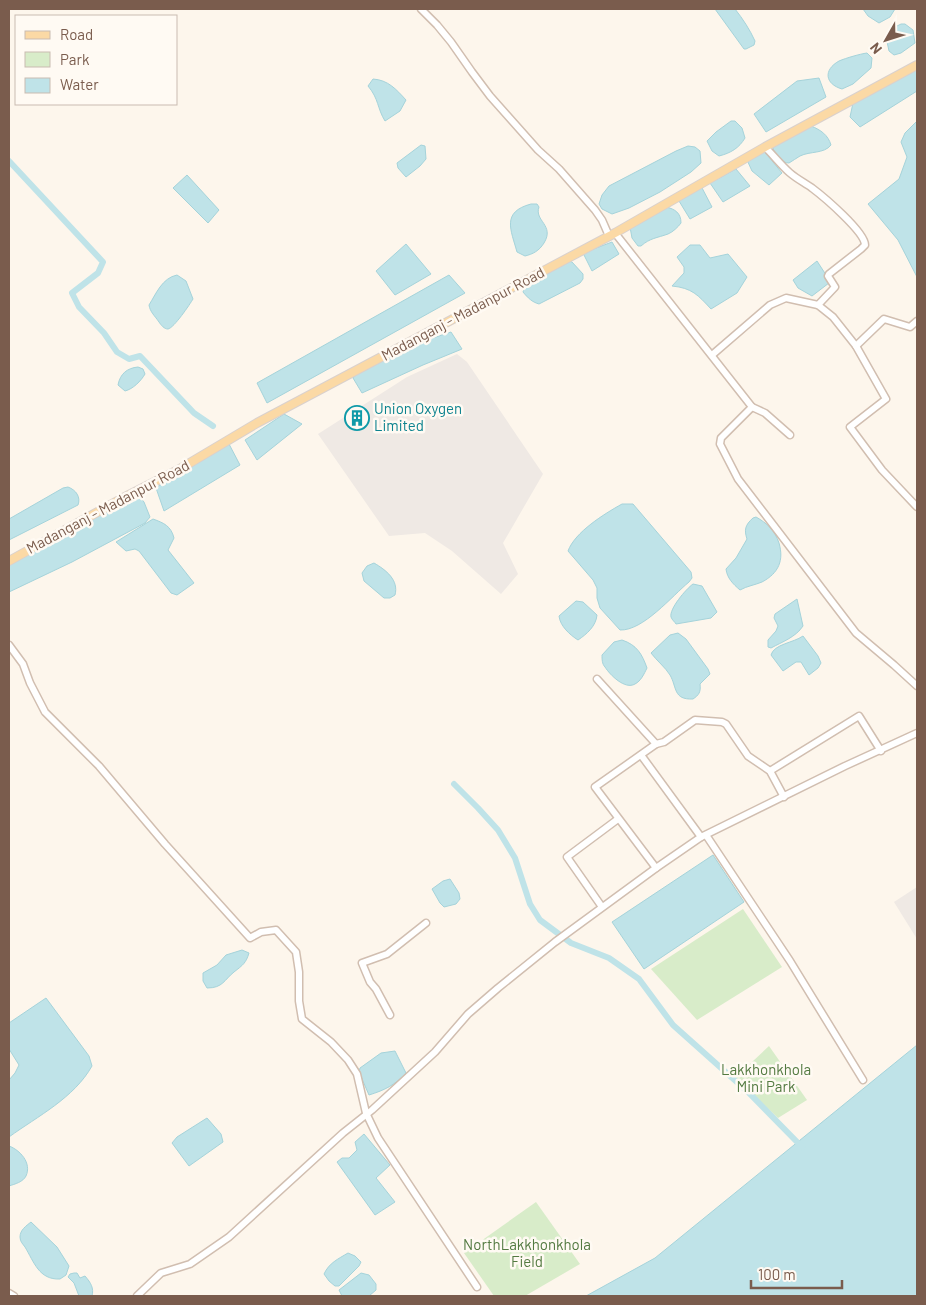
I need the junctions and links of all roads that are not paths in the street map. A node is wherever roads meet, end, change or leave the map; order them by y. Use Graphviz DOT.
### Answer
graph roads {
  1 [pos="421,9"];
  2 [pos="917,65"];
  3 [pos="765,147"];
  4 [pos="612,234"];
  5 [pos="818,305"];
  6 [pos="917,321"];
  7 [pos="856,346"];
  8 [pos="712,355"];
  9 [pos="752,407"];
  10 [pos="790,435"];
  11 [pos="917,507"];
  12 [pos="9,561"];
  13 [pos="9,645"];
  14 [pos="597,679"];
  15 [pos="917,686"];
  16 [pos="917,734"];
  17 [pos="656,744"];
  18 [pos="881,751"];
  19 [pos="641,755"];
  20 [pos="770,772"];
  21 [pos="784,796"];
  22 [pos="618,819"];
  23 [pos="704,836"];
  24 [pos="656,868"];
  25 [pos="602,907"];
  26 [pos="426,923"];
  27 [pos="390,1015"];
  28 [pos="863,1080"];
  29 [pos="366,1114"];
  30 [pos="477,1288"];
  31 [pos="9,1293"];
  32 [pos="14,1296"];
  33 [pos="136,1296"];
  1 -- 4 [label="street"];
  2 -- 3 [label="main road, Madanganj - Madanpur Road"];
  3 -- 4 [label="main road, Madanganj - Madanpur Road"];
  3 -- 5 [label="street"];
  4 -- 8 [label="street"];
  4 -- 12 [label="main road, Madanganj - Madanpur Road"];
  5 -- 7 [label="street"];
  5 -- 8 [label="street"];
  6 -- 7 [label="street"];
  7 -- 11 [label="street"];
  8 -- 9 [label="street"];
  9 -- 10 [label="street"];
  9 -- 15 [label="street"];
  13 -- 29 [label="street"];
  14 -- 17 [label="street"];
  16 -- 18 [label="street"];
  17 -- 19 [label="street"];
  17 -- 20 [label="street"];
  18 -- 20 [label="street"];
  18 -- 21 [label="street"];
  19 -- 22 [label="street"];
  19 -- 23 [label="street"];
  20 -- 21 [label="street"];
  21 -- 23 [label="street"];
  22 -- 24 [label="street"];
  22 -- 25 [label="street"];
  23 -- 24 [label="street"];
  23 -- 28 [label="street"];
  24 -- 25 [label="street"];
  25 -- 29 [label="street"];
  26 -- 27 [label="street"];
  29 -- 30 [label="street"];
  29 -- 33 [label="street"];
  31 -- 32 [label="street"];
}
